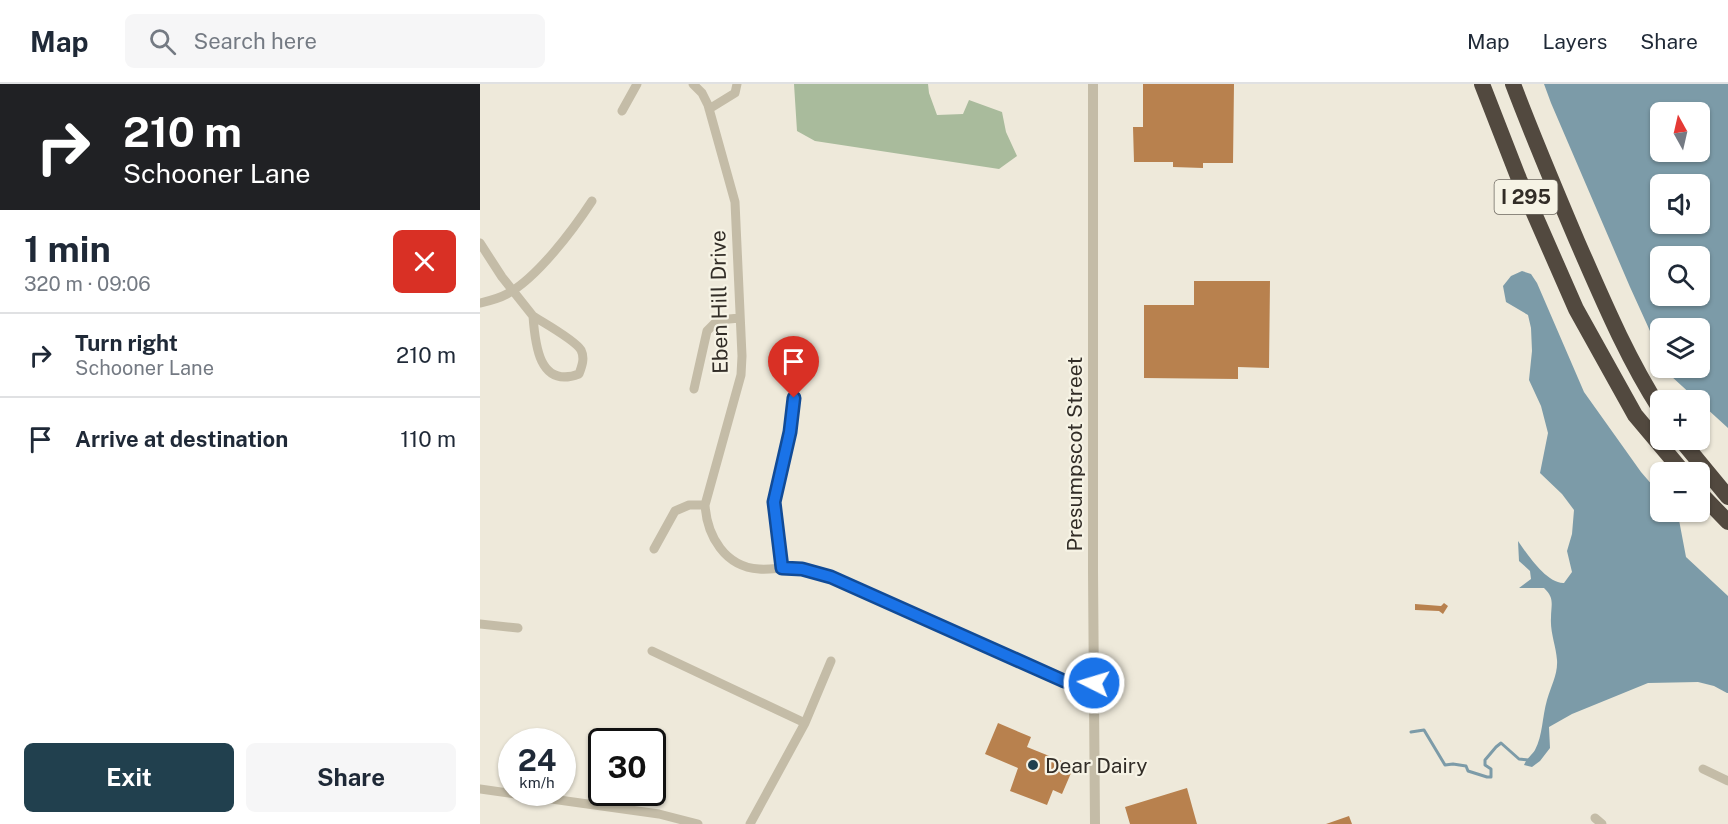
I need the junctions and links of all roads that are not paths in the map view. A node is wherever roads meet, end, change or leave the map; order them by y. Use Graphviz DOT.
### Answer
graph roads {
  1 [pos="636,84"];
  2 [pos="693,84"];
  3 [pos="737,84"];
  4 [pos="1093,84"];
  5 [pos="1482,84"];
  6 [pos="1513,84"];
  7 [pos="709,110"];
  8 [pos="622,111"];
  9 [pos="592,201"];
  10 [pos="480,243"];
  11 [pos="513,290"];
  12 [pos="480,303"];
  13 [pos="533,316"];
  14 [pos="740,318"];
  15 [pos="796,381"];
  16 [pos="694,389"];
  17 [pos="1650,391"];
  18 [pos="1689,450"];
  19 [pos="1675,462"];
  20 [pos="1728,497"];
  21 [pos="1710,503"];
  22 [pos="705,505"];
  23 [pos="1728,522"];
  24 [pos="654,549"];
  25 [pos="782,568"];
  26 [pos="480,624"];
  27 [pos="518,628"];
  28 [pos="652,651"];
  29 [pos="831,660"];
  30 [pos="1094,683"];
  31 [pos="804,723"];
  32 [pos="1703,769"];
  33 [pos="1728,782"];
  34 [pos="480,789"];
  35 [pos="698,824"];
  36 [pos="750,824"];
  37 [pos="1095,824"];
  1 -- 8 [label="street"];
  2 -- 7 [label="street, Eben Hill Drive"];
  3 -- 7 [label="street"];
  4 -- 30 [label="street, Presumpscot Street"];
  5 -- 19 [label="highway, I 295"];
  6 -- 17 [label="highway, I 295"];
  7 -- 14 [label="street, Eben Hill Drive"];
  9 -- 11 [label="street"];
  10 -- 11 [label="street"];
  11 -- 12 [label="street"];
  11 -- 13 [label="street"];
  13 -- 13 [label="street"];
  14 -- 16 [label="street"];
  14 -- 22 [label="street, Eben Hill Drive"];
  15 -- 25 [label="street"];
  18 -- 20 [label="highway"];
  21 -- 23 [label="highway"];
  22 -- 24 [label="street"];
  22 -- 25 [label="street, Eben Hill Drive"];
  25 -- 30 [label="street, Eben Hill Drive"];
  26 -- 27 [label="street"];
  28 -- 31 [label="street"];
  29 -- 31 [label="street"];
  30 -- 37 [label="street, Presumpscot Street"];
  31 -- 36 [label="street"];
  32 -- 33 [label="street"];
  34 -- 35 [label="street"];
}
